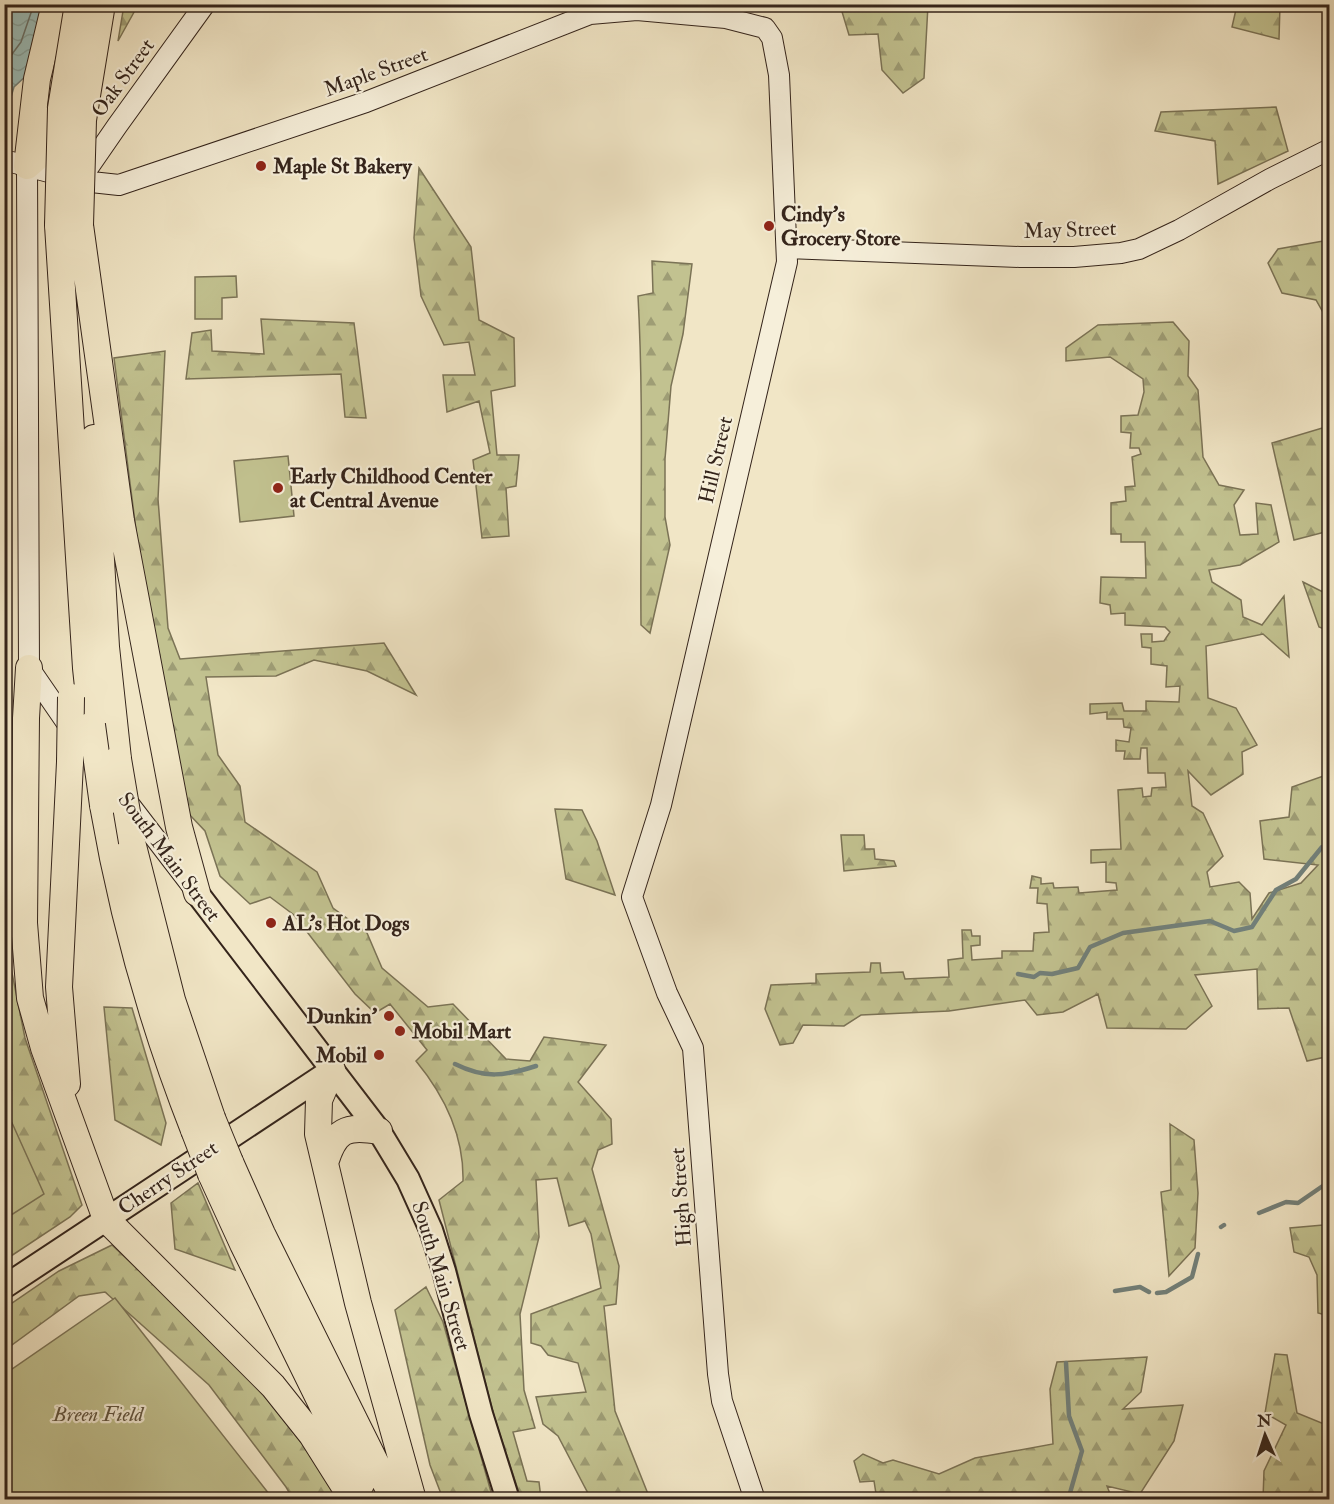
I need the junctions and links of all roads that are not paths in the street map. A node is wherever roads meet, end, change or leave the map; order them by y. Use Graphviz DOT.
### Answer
graph roads {
  1 [pos="55,4"];
  2 [pos="78,4"];
  3 [pos="92,4"];
  4 [pos="102,4"];
  5 [pos="205,4"];
  6 [pos="765,28"];
  7 [pos="1329,149"];
  8 [pos="16,163"];
  9 [pos="82,181"];
  10 [pos="69,225"];
  11 [pos="787,248"];
  12 [pos="76,511"];
  13 [pos="29,668"];
  14 [pos="197,893"];
  15 [pos="632,897"];
  16 [pos="332,1070"];
  17 [pos="203,1124"];
  18 [pos="74,1129"];
  19 [pos="379,1131"];
  20 [pos="325,1163"];
  21 [pos="221,1168"];
  22 [pos="106,1219"];
  23 [pos="4,1287"];
  24 [pos="353,1500"];
  25 [pos="369,1500"];
  26 [pos="394,1500"];
  27 [pos="413,1500"];
  28 [pos="508,1500"];
  29 [pos="755,1500"];
  1 -- 8 [label="highway"];
  2 -- 10 [label="highway, bridge"];
  3 -- 8 [label="highway"];
  4 -- 10 [label="highway, bridge"];
  5 -- 9 [label="street, Oak Street"];
  6 -- 9 [label="street, Maple Street"];
  6 -- 11 [label="street, Hill Street"];
  7 -- 11 [label="street, May Street"];
  8 -- 9 [label="street, Maple Street"];
  8 -- 13 [label="street"];
  10 -- 12 [label="highway"];
  10 -- 14 [label="highway"];
  10 -- 17 [label="highway, bridge"];
  11 -- 15 [label="street, Hill Street"];
  12 -- 17 [label="highway, bridge"];
  12 -- 18 [label="highway, bridge"];
  13 -- 14 [label="street, South Main Street"];
  13 -- 18 [label="highway"];
  14 -- 16 [label="main road, South Main Street"];
  15 -- 29 [label="street, High Street"];
  16 -- 19 [label="main road, South Main Street"];
  16 -- 20 [label="highway"];
  16 -- 22 [label="main road, Cherry Street"];
  17 -- 21 [label="highway, bridge"];
  18 -- 22 [label="highway"];
  19 -- 20 [label="highway"];
  19 -- 28 [label="main road, South Main Street"];
  20 -- 27 [label="highway"];
  21 -- 25 [label="highway"];
  21 -- 26 [label="highway"];
  22 -- 23 [label="main road, Cherry Street"];
  22 -- 24 [label="highway"];
}
